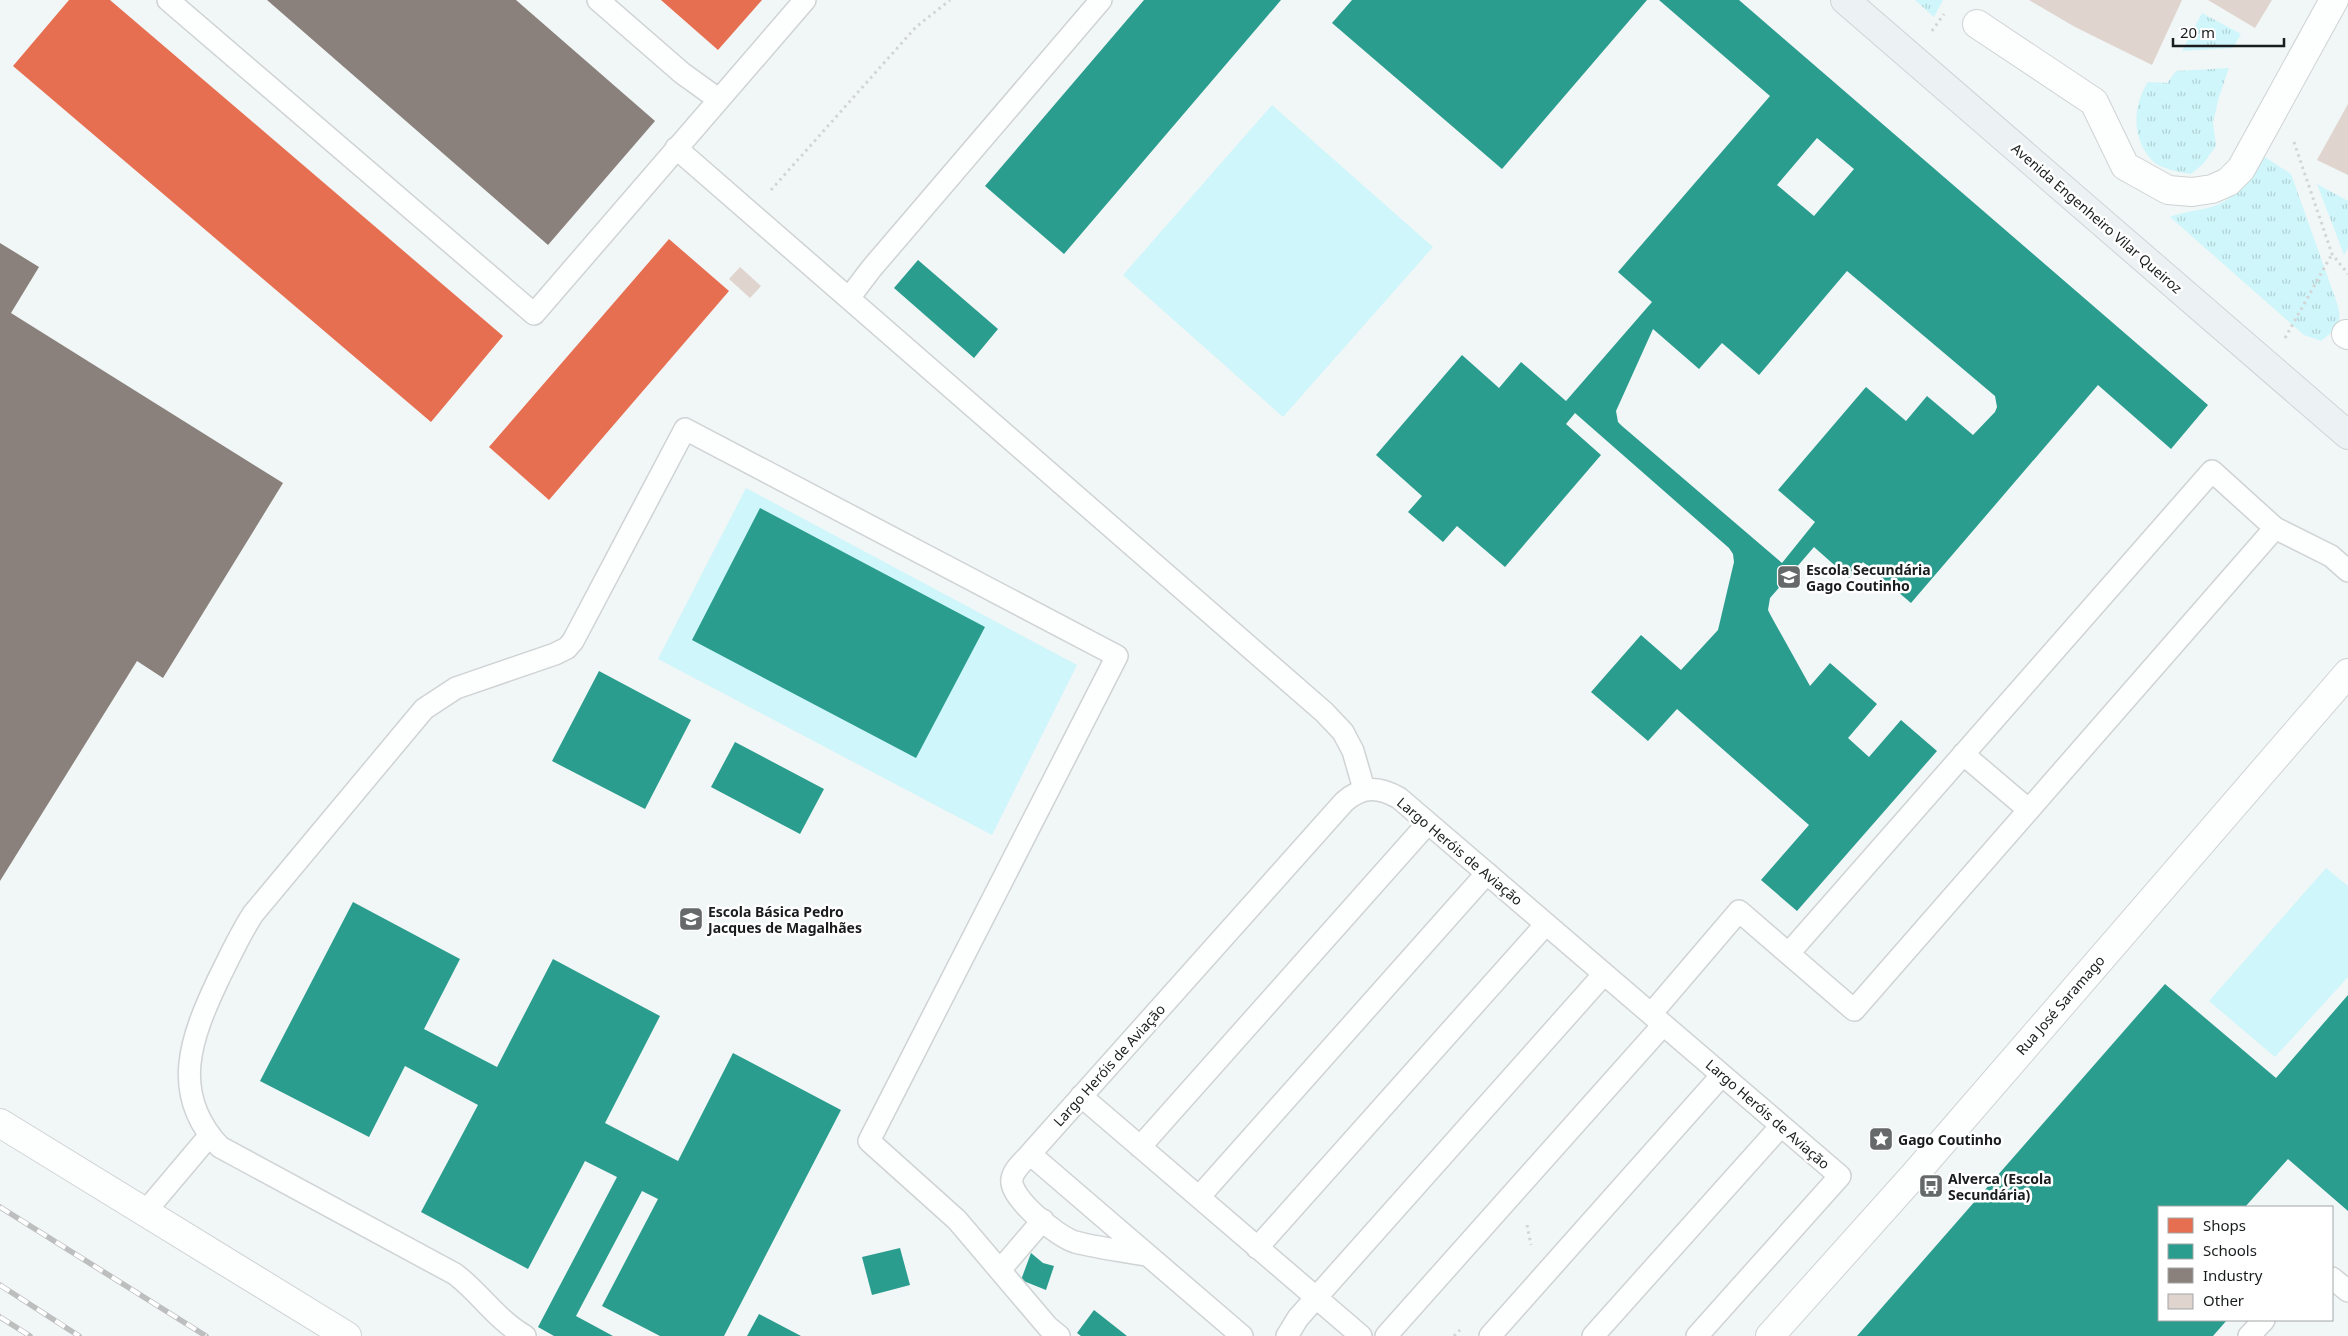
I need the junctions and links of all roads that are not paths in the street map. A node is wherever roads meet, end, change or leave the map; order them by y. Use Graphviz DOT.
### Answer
graph roads {
  1 [pos="168,0"];
  2 [pos="598,0"];
  3 [pos="805,0"];
  4 [pos="1101,0"];
  5 [pos="1845,0"];
  6 [pos="2334,0"];
  7 [pos="1977,24"];
  8 [pos="718,99"];
  9 [pos="676,148"];
  10 [pos="849,298"];
  11 [pos="2348,435"];
  12 [pos="2275,528"];
  13 [pos="2348,571"];
  14 [pos="2348,673"];
  15 [pos="1964,754"];
  16 [pos="1364,789"];
  17 [pos="2029,810"];
  18 [pos="1428,823"];
  19 [pos="1487,874"];
  20 [pos="1546,924"];
  21 [pos="1789,953"];
  22 [pos="1604,974"];
  23 [pos="1657,1019"];
  24 [pos="1722,1075"];
  25 [pos="1081,1096"];
  26 [pos="0,1122"];
  27 [pos="1781,1126"];
  28 [pos="210,1135"];
  29 [pos="1140,1147"];
  30 [pos="1030,1154"];
  31 [pos="1199,1197"];
  32 [pos="145,1212"];
  33 [pos="1043,1220"];
  34 [pos="1258,1248"];
  35 [pos="1148,1255"];
  36 [pos="1000,1270"];
  37 [pos="2333,1279"];
  38 [pos="2348,1291"];
  39 [pos="1317,1298"];
  40 [pos="2263,1321"];
  41 [pos="347,1336"];
  42 [pos="525,1336"];
  43 [pos="1060,1336"];
  44 [pos="1242,1336"];
  45 [pos="1287,1336"];
  46 [pos="1361,1336"];
  47 [pos="1386,1336"];
  48 [pos="1490,1336"];
  49 [pos="1593,1336"];
  50 [pos="1697,1336"];
  51 [pos="1770,1336"];
  52 [pos="2250,1336"];
  1 -- 9 [label="lane"];
  2 -- 8 [label="lane"];
  3 -- 8 [label="lane"];
  4 -- 10 [label="lane"];
  5 -- 11 [label="main road, Avenida Engenheiro Vilar Queiroz"];
  6 -- 7 [label="street"];
  8 -- 9 [label="lane"];
  9 -- 10 [label="lane"];
  10 -- 16 [label="lane"];
  12 -- 13 [label="lane"];
  12 -- 15 [label="lane"];
  12 -- 17 [label="lane"];
  14 -- 51 [label="street, Rua José Saramago"];
  15 -- 17 [label="lane"];
  15 -- 21 [label="lane"];
  16 -- 18 [label="lane, Largo Heróis de Aviação"];
  16 -- 25 [label="lane, Largo Heróis de Aviação"];
  17 -- 21 [label="lane"];
  18 -- 19 [label="lane, Largo Heróis de Aviação"];
  18 -- 29 [label="lane"];
  19 -- 20 [label="lane, Largo Heróis de Aviação"];
  19 -- 31 [label="lane"];
  20 -- 22 [label="lane, Largo Heróis de Aviação"];
  20 -- 34 [label="lane"];
  21 -- 23 [label="lane"];
  22 -- 23 [label="lane, Largo Heróis de Aviação"];
  22 -- 39 [label="lane"];
  23 -- 24 [label="lane, Largo Heróis de Aviação"];
  23 -- 47 [label="lane"];
  24 -- 27 [label="lane, Largo Heróis de Aviação"];
  24 -- 48 [label="lane"];
  25 -- 29 [label="lane"];
  25 -- 30 [label="lane, Largo Heróis de Aviação"];
  26 -- 32 [label="street"];
  27 -- 49 [label="lane"];
  27 -- 50 [label="lane, Largo Heróis de Aviação"];
  28 -- 32 [label="lane"];
  28 -- 36 [label="lane"];
  28 -- 42 [label="lane"];
  29 -- 31 [label="lane"];
  30 -- 33 [label="lane, Largo Heróis de Aviação"];
  30 -- 35 [label="lane"];
  31 -- 34 [label="lane"];
  32 -- 41 [label="street"];
  33 -- 35 [label="lane"];
  33 -- 36 [label="lane"];
  34 -- 39 [label="lane"];
  35 -- 44 [label="lane"];
  36 -- 43 [label="lane"];
  37 -- 38 [label="lane"];
  39 -- 45 [label="lane"];
  39 -- 46 [label="lane"];
  40 -- 52 [label="lane"];
}
